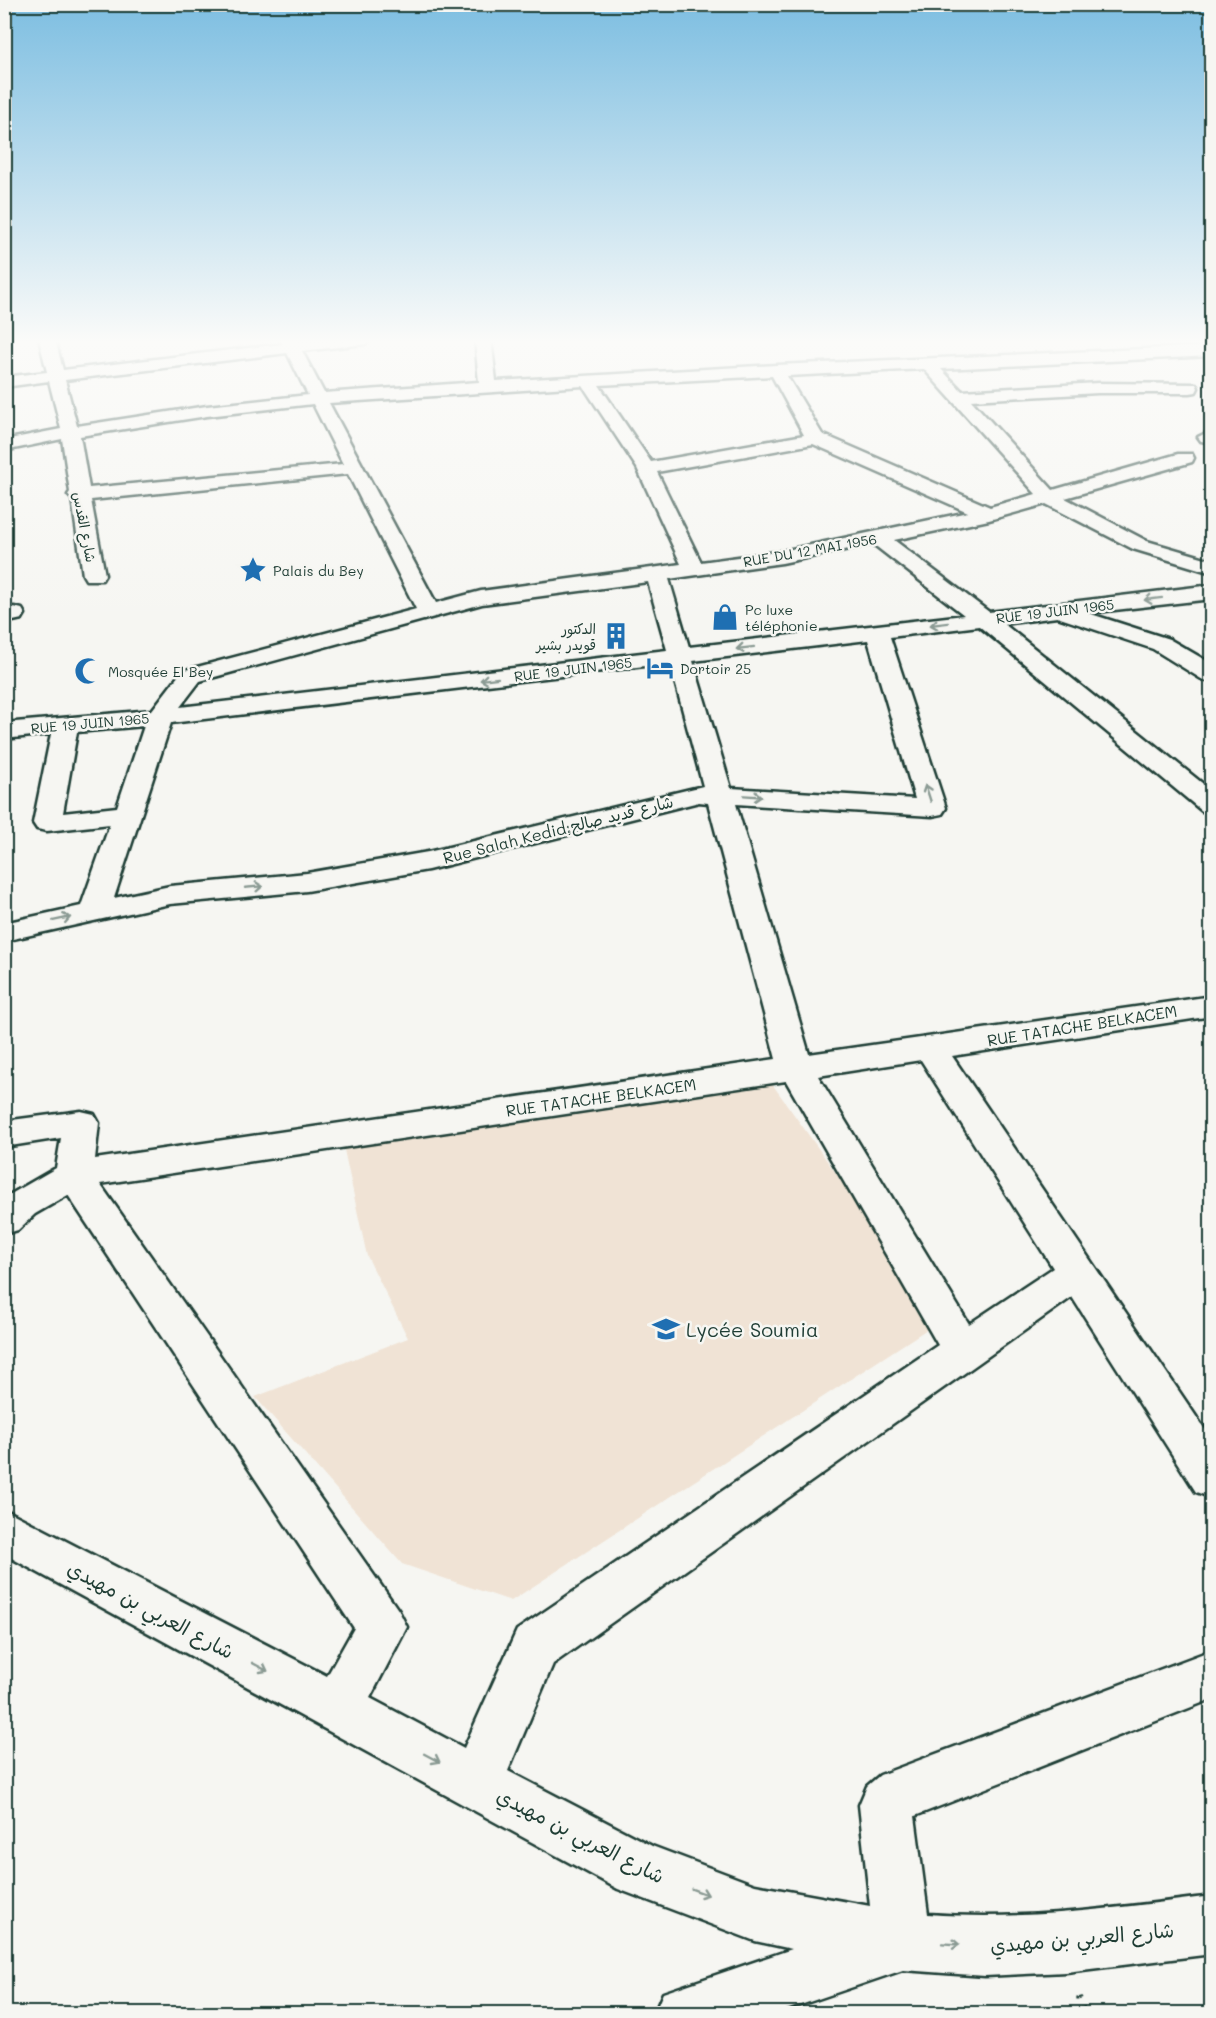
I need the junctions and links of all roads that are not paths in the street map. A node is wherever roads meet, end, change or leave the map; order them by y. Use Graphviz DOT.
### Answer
graph roads {
  1 [pos="60,433"];
  2 [pos="69,433"];
  3 [pos="337,433"];
  4 [pos="623,433"];
  5 [pos="812,433"];
  6 [pos="992,433"];
  7 [pos="815,438"];
  8 [pos="4,446"];
  9 [pos="1185,458"];
  10 [pos="355,468"];
  11 [pos="646,468"];
  12 [pos="78,495"];
  13 [pos="1049,498"];
  14 [pos="988,514"];
  15 [pos="878,538"];
  16 [pos="1212,567"];
  17 [pos="694,569"];
  18 [pos="657,574"];
  19 [pos="93,575"];
  20 [pos="1212,592"];
  21 [pos="1056,610"];
  22 [pos="429,612"];
  23 [pos="984,619"];
  24 [pos="877,632"];
  25 [pos="679,656"];
  26 [pos="1212,675"];
  27 [pos="160,717"];
  28 [pos="66,725"];
  29 [pos="4,731"];
  30 [pos="717,794"];
  31 [pos="1207,798"];
  32 [pos="128,814"];
  33 [pos="94,912"];
  34 [pos="4,932"];
  35 [pos="1212,1006"];
  36 [pos="930,1048"];
  37 [pos="796,1068"];
  38 [pos="4,1134"];
  39 [pos="74,1175"];
  40 [pos="4,1220"];
  41 [pos="1076,1273"];
  42 [pos="963,1350"];
  43 [pos="1212,1478"];
  44 [pos="4,1530"];
  45 [pos="1212,1674"];
  46 [pos="336,1708"];
  47 [pos="476,1782"];
  48 [pos="1212,1925"];
  49 [pos="903,1941"];
  50 [pos="684,2013"];
  1 -- 8 [label="street"];
  2 -- 12 [label="street, شارع القدس"];
  3 -- 10 [label="street"];
  4 -- 11 [label="street"];
  5 -- 7 [label="street"];
  6 -- 13 [label="street"];
  7 -- 11 [label="street"];
  7 -- 14 [label="street"];
  9 -- 13 [label="street, RUE DU 12 MAI 1956"];
  10 -- 12 [label="street"];
  10 -- 22 [label="street"];
  11 -- 17 [label="street"];
  12 -- 19 [label="street, شارع القدس"];
  13 -- 14 [label="street, RUE DU 12 MAI 1956"];
  13 -- 16 [label="street"];
  14 -- 15 [label="street, RUE DU 12 MAI 1956"];
  15 -- 17 [label="street, RUE DU 12 MAI 1956"];
  15 -- 23 [label="street"];
  17 -- 18 [label="street, RUE DU 12 MAI 1956"];
  18 -- 22 [label="street, RUE DU 12 MAI 1956"];
  18 -- 25 [label="street"];
  20 -- 21 [label="street, RUE 19 JUIN 1965, one-way"];
  21 -- 23 [label="street, RUE 19 JUIN 1965"];
  21 -- 26 [label="street"];
  22 -- 27 [label="street, RUE DU 12 MAI 1956"];
  23 -- 24 [label="street, RUE 19 JUIN 1965, one-way"];
  23 -- 31 [label="street"];
  24 -- 25 [label="street, RUE 19 JUIN 1965, one-way"];
  30 -- 24 [label="street, Rue Salah Kedid;شارع قديد صالح, one-way"];
  25 -- 27 [label="street, RUE 19 JUIN 1965, one-way"];
  25 -- 30 [label="street"];
  27 -- 28 [label="street, RUE 19 JUIN 1965"];
  27 -- 32 [label="street, RUE DU 12 MAI 1956"];
  28 -- 29 [label="street, RUE 19 JUIN 1965"];
  28 -- 32 [label="street"];
  33 -- 30 [label="street, Rue Salah Kedid;شارع قديد صالح, one-way"];
  30 -- 37 [label="street"];
  32 -- 33 [label="street, RUE DU 12 MAI 1956"];
  34 -- 33 [label="street, Rue Salah Kedid;شارع قديد صالح, one-way"];
  35 -- 36 [label="street, RUE TATACHE BELKACEM"];
  36 -- 37 [label="street, RUE TATACHE BELKACEM"];
  36 -- 41 [label="street"];
  37 -- 39 [label="street, RUE TATACHE BELKACEM"];
  37 -- 42 [label="street"];
  38 -- 39 [label="street"];
  39 -- 40 [label="street, RUE TATACHE BELKACEM"];
  39 -- 46 [label="street"];
  41 -- 42 [label="street"];
  41 -- 43 [label="street"];
  42 -- 47 [label="street"];
  44 -- 46 [label="street, شارع العربي بن مهيدي, one-way"];
  45 -- 49 [label="street"];
  46 -- 47 [label="street, شارع العربي بن مهيدي, one-way"];
  47 -- 49 [label="street, شارع العربي بن مهيدي, one-way"];
  49 -- 48 [label="street, شارع العربي بن مهيدي, one-way"];
  49 -- 50 [label="street"];
}
